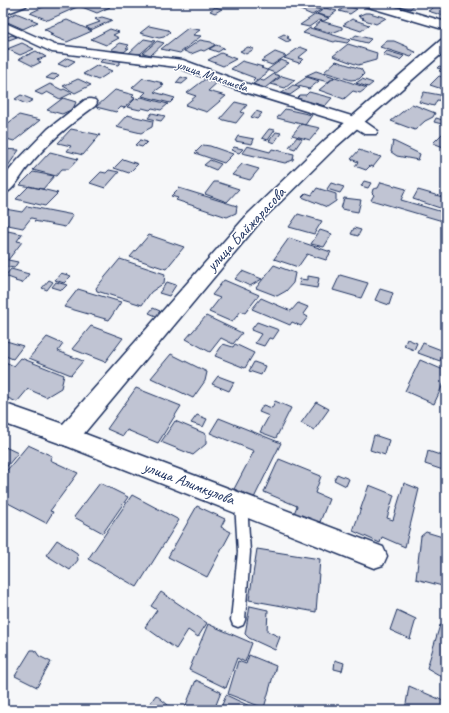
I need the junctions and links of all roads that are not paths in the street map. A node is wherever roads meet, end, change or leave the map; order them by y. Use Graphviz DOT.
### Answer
graph roads {
  1 [pos="22,3"];
  2 [pos="369,3"];
  3 [pos="3,12"];
  4 [pos="3,25"];
  5 [pos="446,26"];
  6 [pos="446,43"];
  7 [pos="90,104"];
  8 [pos="363,127"];
  9 [pos="3,189"];
  10 [pos="3,413"];
  11 [pos="67,436"];
  12 [pos="242,503"];
  13 [pos="374,556"];
  14 [pos="238,620"];
  1 -- 3 [label="street"];
  2 -- 5 [label="street"];
  4 -- 8 [label="street, улица Макашева"];
  6 -- 8 [label="street, улица Байжарасова"];
  7 -- 9 [label="street"];
  8 -- 11 [label="street, улица Байжарасова"];
  10 -- 11 [label="street, улица Алимкулова"];
  11 -- 12 [label="street, улица Алимкулова"];
  12 -- 13 [label="street, улица Алимкулова"];
  12 -- 14 [label="lane"];
}
